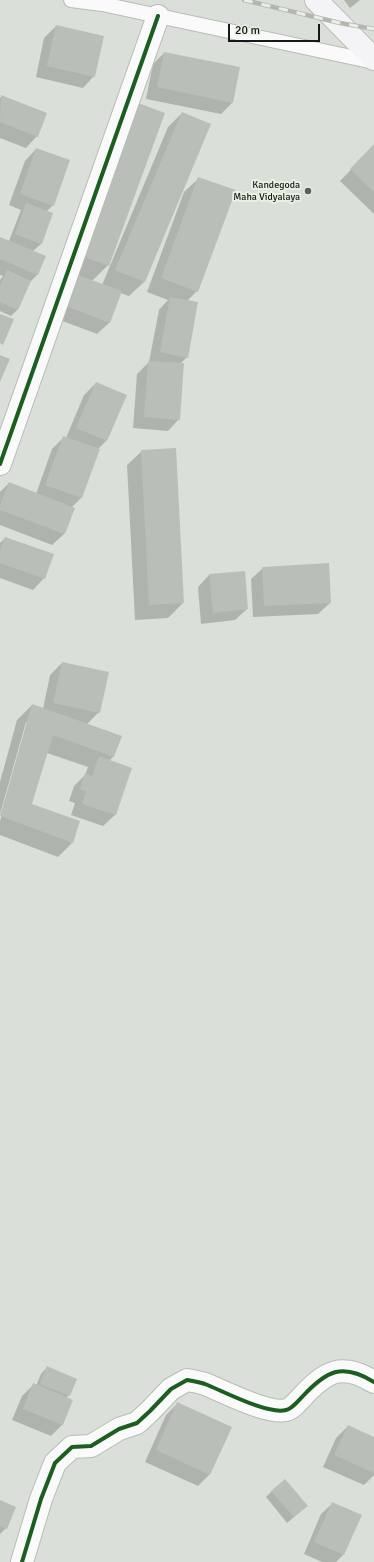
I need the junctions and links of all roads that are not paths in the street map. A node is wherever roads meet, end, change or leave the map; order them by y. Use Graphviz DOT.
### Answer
graph roads {
  1 [pos="71,0"];
  2 [pos="316,0"];
  3 [pos="158,16"];
  4 [pos="374,59"];
  5 [pos="374,62"];
  6 [pos="0,464"];
  7 [pos="374,1382"];
  8 [pos="22,1562"];
  1 -- 3 [label="lane"];
  2 -- 4 [label="main road"];
  3 -- 5 [label="lane"];
  3 -- 6 [label="street"];
  7 -- 8 [label="street"];
}
